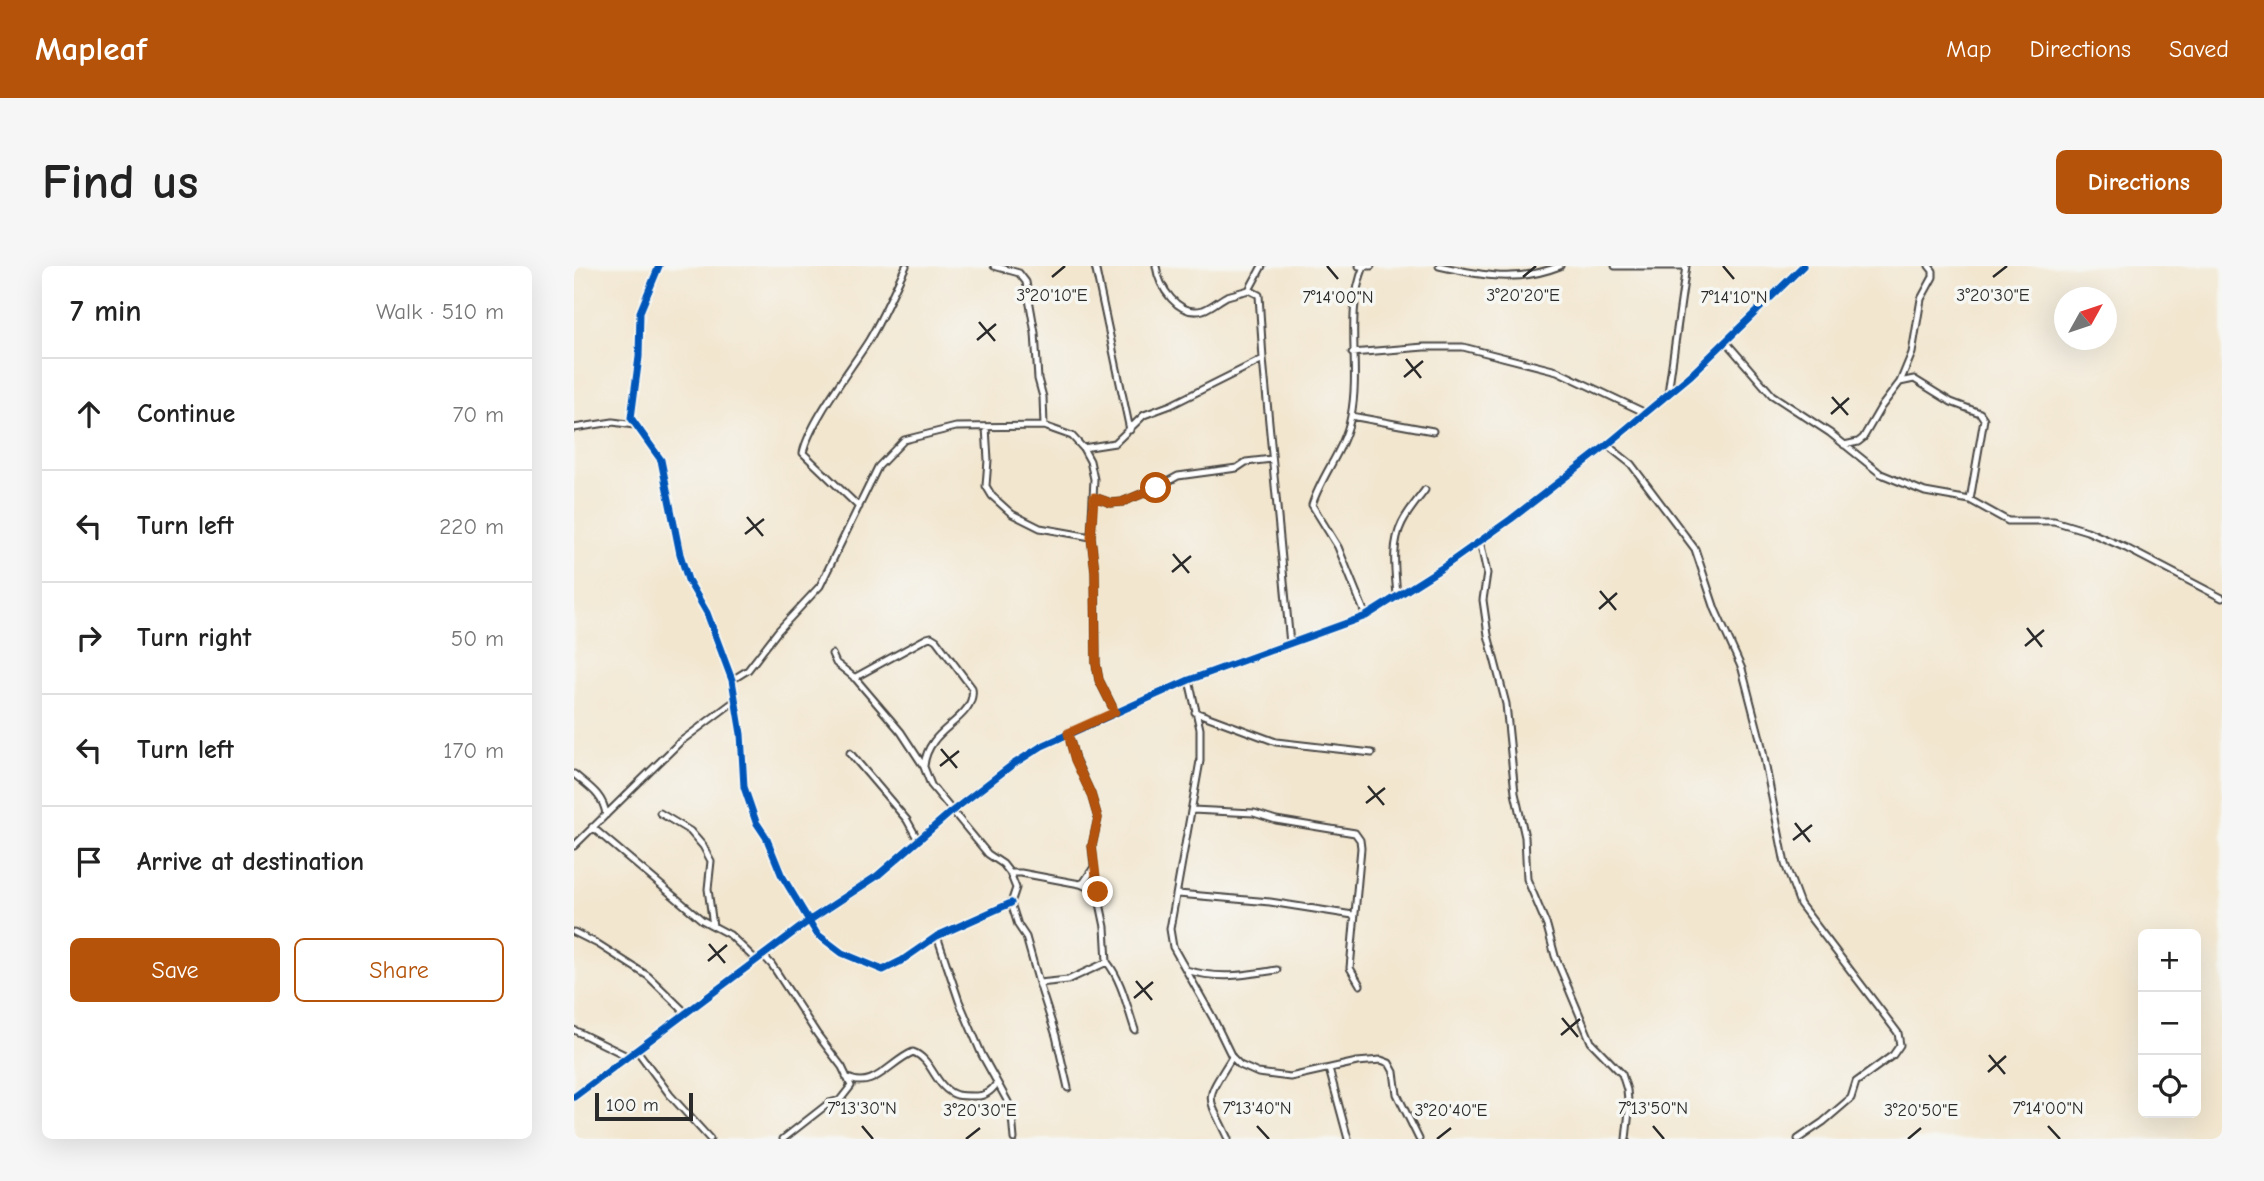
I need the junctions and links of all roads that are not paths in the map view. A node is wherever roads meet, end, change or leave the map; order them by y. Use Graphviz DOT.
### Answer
graph roads {
  1 [pos="659,266"];
  2 [pos="906,266"];
  3 [pos="994,266"];
  4 [pos="1095,266"];
  5 [pos="1156,266"];
  6 [pos="1262,266"];
  7 [pos="1362,266"];
  8 [pos="1371,266"];
  9 [pos="1439,266"];
  10 [pos="1560,266"];
  11 [pos="1615,266"];
  12 [pos="1686,266"];
  13 [pos="1803,266"];
  14 [pos="1929,266"];
  15 [pos="1249,290"];
  16 [pos="1726,342"];
  17 [pos="1352,354"];
  18 [pos="1263,359"];
  19 [pos="1900,382"];
  20 [pos="1668,393"];
  21 [pos="1646,413"];
  22 [pos="1351,416"];
  23 [pos="634,425"];
  24 [pos="1044,426"];
  25 [pos="986,427"];
  26 [pos="574,428"];
  27 [pos="1130,430"];
  28 [pos="1433,431"];
  29 [pos="1844,445"];
  30 [pos="1606,446"];
  31 [pos="1083,448"];
  32 [pos="1272,459"];
  33 [pos="1425,490"];
  34 [pos="1094,497"];
  35 [pos="1970,500"];
  36 [pos="859,507"];
  37 [pos="1091,537"];
  38 [pos="1480,541"];
  39 [pos="1397,595"];
  40 [pos="2222,598"];
  41 [pos="1366,616"];
  42 [pos="1290,644"];
  43 [pos="832,654"];
  44 [pos="854,678"];
  45 [pos="732,680"];
  46 [pos="1189,680"];
  47 [pos="736,700"];
  48 [pos="1115,712"];
  49 [pos="1195,712"];
  50 [pos="1068,733"];
  51 [pos="850,753"];
  52 [pos="1372,753"];
  53 [pos="924,767"];
  54 [pos="574,774"];
  55 [pos="1192,810"];
  56 [pos="951,812"];
  57 [pos="660,813"];
  58 [pos="606,815"];
  59 [pos="592,827"];
  60 [pos="919,840"];
  61 [pos="574,846"];
  62 [pos="1094,867"];
  63 [pos="1010,873"];
  64 [pos="1080,884"];
  65 [pos="1098,892"];
  66 [pos="1178,894"];
  67 [pos="1011,903"];
  68 [pos="1353,915"];
  69 [pos="810,920"];
  70 [pos="713,926"];
  71 [pos="574,932"];
  72 [pos="937,936"];
  73 [pos="760,958"];
  74 [pos="1107,962"];
  75 [pos="1186,970"];
  76 [pos="1277,970"];
  77 [pos="1039,983"];
  78 [pos="1360,985"];
  79 [pos="686,1013"];
  80 [pos="574,1030"];
  81 [pos="1135,1030"];
  82 [pos="636,1049"];
  83 [pos="628,1056"];
  84 [pos="1233,1057"];
  85 [pos="1329,1069"];
  86 [pos="846,1077"];
  87 [pos="997,1083"];
  88 [pos="1068,1088"];
  89 [pos="574,1097"];
  90 [pos="710,1139"];
  91 [pos="783,1139"];
  92 [pos="1014,1139"];
  93 [pos="1228,1139"];
  94 [pos="1348,1139"];
  95 [pos="1419,1139"];
  96 [pos="1626,1139"];
  97 [pos="1798,1139"];
  1 -- 23 [label="street"];
  2 -- 36 [label="street"];
  3 -- 24 [label="street"];
  4 -- 27 [label="street"];
  5 -- 15 [label="street"];
  6 -- 15 [label="street"];
  7 -- 8 [label="street"];
  7 -- 17 [label="street"];
  9 -- 10 [label="street"];
  11 -- 12 [label="street"];
  12 -- 20 [label="street"];
  13 -- 16 [label="street"];
  14 -- 19 [label="street"];
  15 -- 18 [label="street"];
  16 -- 20 [label="street"];
  16 -- 29 [label="street"];
  17 -- 21 [label="street"];
  17 -- 22 [label="street"];
  18 -- 27 [label="street"];
  18 -- 32 [label="street"];
  19 -- 29 [label="street"];
  19 -- 35 [label="street"];
  20 -- 21 [label="street"];
  21 -- 30 [label="street"];
  22 -- 28 [label="street"];
  22 -- 41 [label="street"];
  23 -- 26 [label="street"];
  23 -- 45 [label="street"];
  24 -- 25 [label="street"];
  24 -- 31 [label="street"];
  25 -- 36 [label="street"];
  25 -- 37 [label="street"];
  27 -- 31 [label="street"];
  29 -- 35 [label="street"];
  30 -- 38 [label="street"];
  30 -- 97 [label="street"];
  31 -- 34 [label="street"];
  32 -- 34 [label="street"];
  32 -- 42 [label="street"];
  33 -- 39 [label="street"];
  34 -- 37 [label="street"];
  35 -- 40 [label="street"];
  36 -- 45 [label="street"];
  37 -- 48 [label="street"];
  38 -- 39 [label="street"];
  38 -- 96 [label="street"];
  39 -- 41 [label="street"];
  41 -- 42 [label="street"];
  42 -- 46 [label="street"];
  43 -- 44 [label="street"];
  44 -- 53 [label="street"];
  44 -- 53 [label="street"];
  45 -- 47 [label="street"];
  46 -- 48 [label="street"];
  46 -- 49 [label="street"];
  47 -- 58 [label="street"];
  47 -- 69 [label="street"];
  48 -- 50 [label="street"];
  49 -- 52 [label="street"];
  49 -- 55 [label="street"];
  50 -- 56 [label="street"];
  50 -- 62 [label="street"];
  51 -- 60 [label="street"];
  53 -- 56 [label="street"];
  54 -- 58 [label="street"];
  55 -- 66 [label="street"];
  55 -- 68 [label="street"];
  56 -- 60 [label="street"];
  56 -- 63 [label="street"];
  57 -- 70 [label="street"];
  58 -- 59 [label="street"];
  59 -- 61 [label="street"];
  59 -- 70 [label="street"];
  60 -- 69 [label="street"];
  62 -- 64 [label="street"];
  62 -- 65 [label="street"];
  63 -- 64 [label="street"];
  63 -- 67 [label="street"];
  64 -- 65 [label="street"];
  65 -- 74 [label="street"];
  66 -- 68 [label="street"];
  66 -- 75 [label="street"];
  67 -- 72 [label="street"];
  67 -- 77 [label="street"];
  68 -- 78 [label="street"];
  69 -- 72 [label="street"];
  69 -- 73 [label="street"];
  70 -- 73 [label="street"];
  71 -- 79 [label="street"];
  72 -- 87 [label="street"];
  73 -- 79 [label="street"];
  73 -- 86 [label="street"];
  74 -- 77 [label="street"];
  74 -- 81 [label="street"];
  75 -- 76 [label="street"];
  75 -- 84 [label="street"];
  77 -- 88 [label="street"];
  79 -- 82 [label="street"];
  80 -- 83 [label="street"];
  82 -- 83 [label="street"];
  82 -- 90 [label="street"];
  83 -- 89 [label="street"];
  84 -- 85 [label="street"];
  84 -- 93 [label="street"];
  85 -- 94 [label="street"];
  85 -- 95 [label="street"];
  86 -- 87 [label="street"];
  86 -- 91 [label="street"];
  87 -- 92 [label="street"];
}
